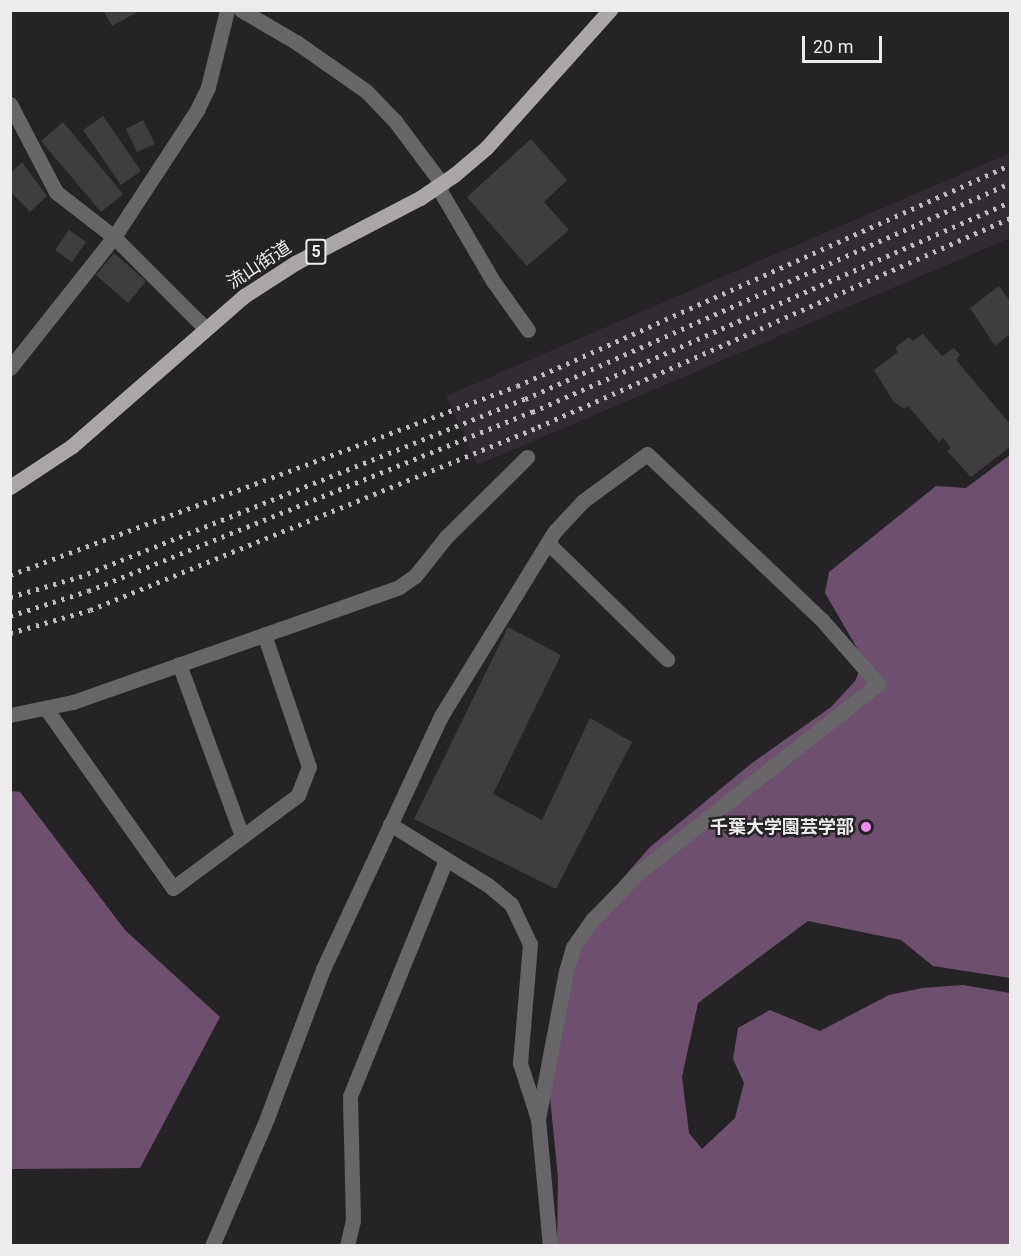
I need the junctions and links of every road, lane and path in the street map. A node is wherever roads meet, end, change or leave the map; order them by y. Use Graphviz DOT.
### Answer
graph roads {
  1 [pos="227,10"];
  2 [pos="241,10"];
  3 [pos="610,10"];
  4 [pos="10,105"];
  5 [pos="440,185"];
  6 [pos="114,237"];
  7 [pos="206,329"];
  8 [pos="528,330"];
  9 [pos="10,368"];
  10 [pos="527,457"];
  11 [pos="10,487"];
  12 [pos="549,544"];
  13 [pos="264,634"];
  14 [pos="667,659"];
  15 [pos="179,664"];
  16 [pos="47,710"];
  17 [pos="10,715"];
  18 [pos="390,824"];
  19 [pos="242,836"];
  20 [pos="447,860"];
  21 [pos="538,1119"];
  22 [pos="212,1245"];
  23 [pos="347,1245"];
  24 [pos="550,1245"];
  1 -- 6 [label="street"];
  2 -- 5 [label="street"];
  3 -- 5 [label="main road, 流山街道 / 5"];
  4 -- 6 [label="street"];
  5 -- 7 [label="main road, 流山街道 / 5"];
  5 -- 8 [label="street"];
  6 -- 7 [label="street"];
  6 -- 9 [label="street"];
  7 -- 11 [label="main road, 流山街道 / 5"];
  10 -- 13 [label="street"];
  12 -- 14 [label="street"];
  12 -- 18 [label="street"];
  12 -- 21 [label="street"];
  13 -- 15 [label="street"];
  13 -- 19 [label="street"];
  15 -- 16 [label="street"];
  15 -- 19 [label="street"];
  16 -- 17 [label="street"];
  16 -- 19 [label="street"];
  18 -- 20 [label="street"];
  18 -- 22 [label="street"];
  20 -- 21 [label="street"];
  20 -- 23 [label="street"];
  21 -- 24 [label="street"];
}
